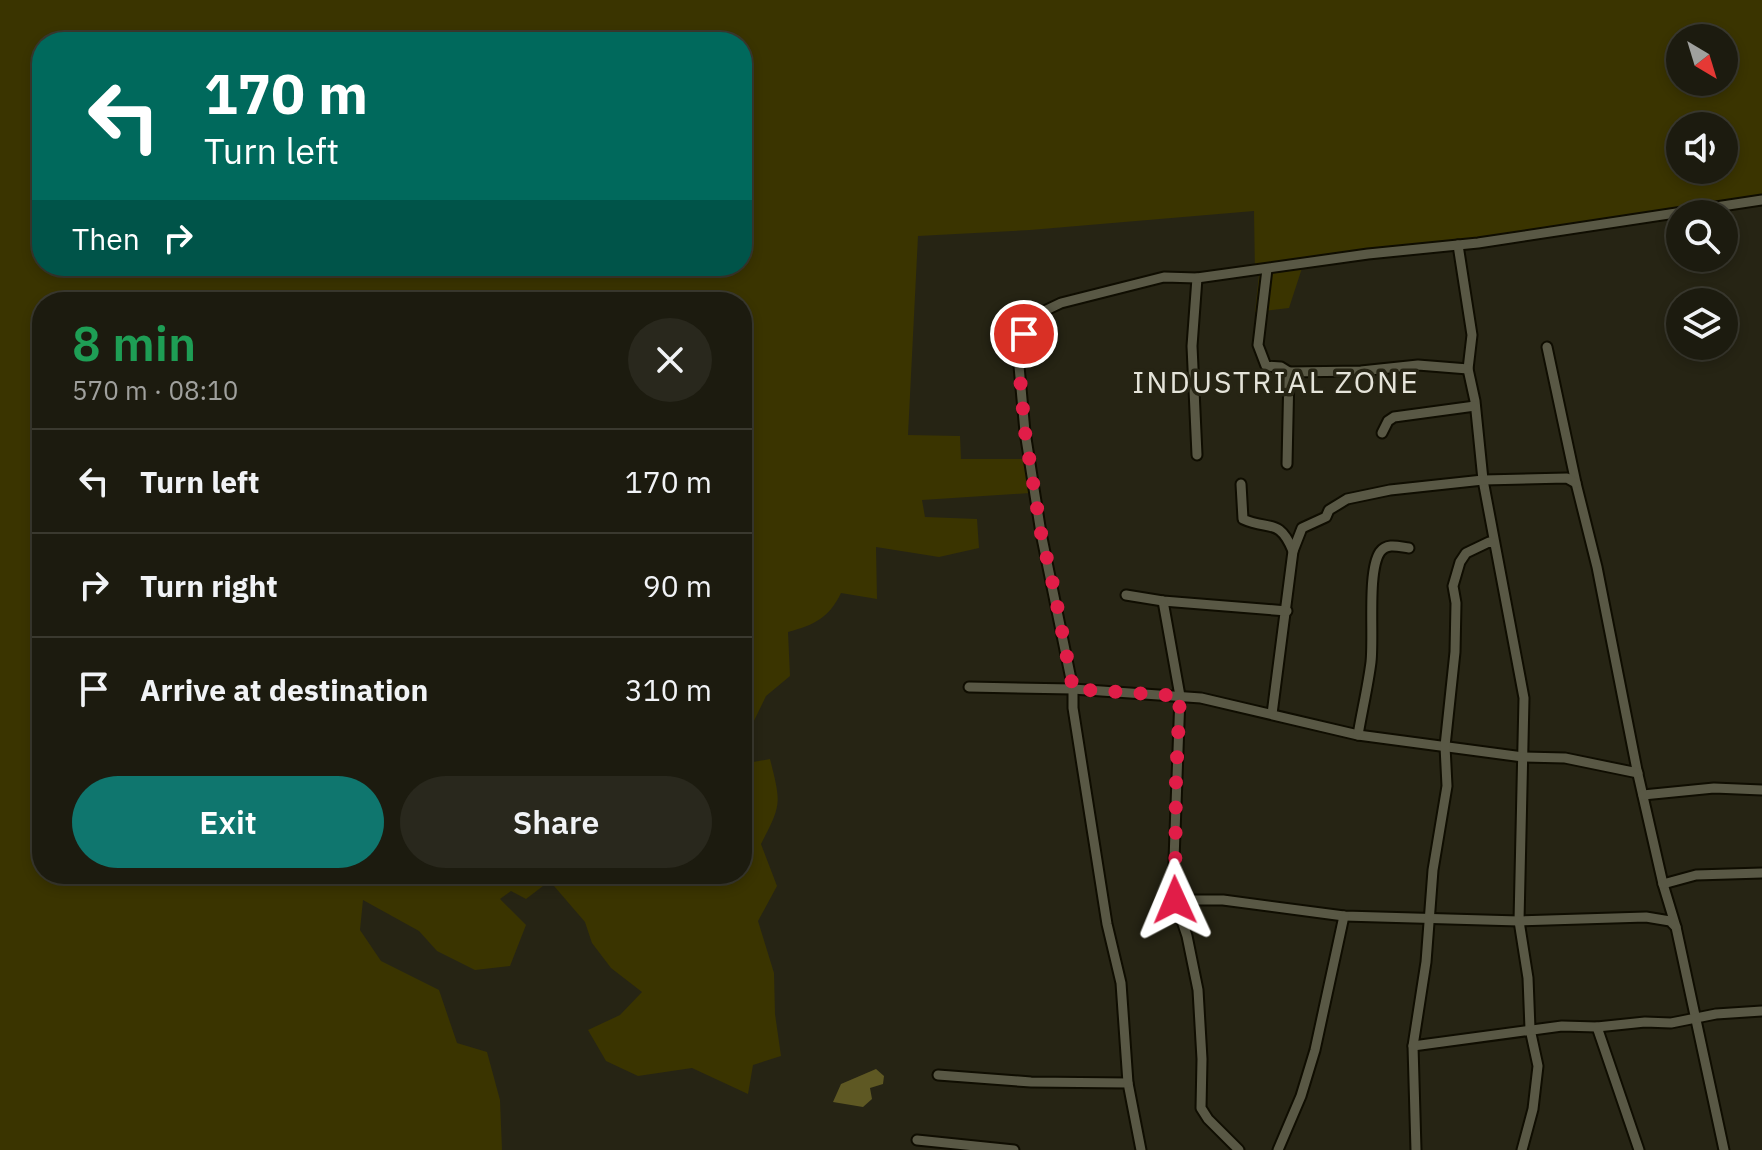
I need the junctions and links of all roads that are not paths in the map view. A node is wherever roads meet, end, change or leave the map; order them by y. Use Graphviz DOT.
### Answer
graph roads {
  1 [pos="1762,200"];
  2 [pos="1458,245"];
  3 [pos="1267,269"];
  4 [pos="1197,278"];
  5 [pos="1547,347"];
  6 [pos="1468,369"];
  7 [pos="1289,372"];
  8 [pos="1475,406"];
  9 [pos="1382,433"];
  10 [pos="1197,455"];
  11 [pos="1287,464"];
  12 [pos="1483,480"];
  13 [pos="1576,483"];
  14 [pos="1241,484"];
  15 [pos="1494,543"];
  16 [pos="1409,548"];
  17 [pos="1293,551"];
  18 [pos="1126,595"];
  19 [pos="1163,601"];
  20 [pos="1287,611"];
  21 [pos="969,687"];
  22 [pos="1073,689"];
  23 [pos="1180,696"];
  24 [pos="1272,714"];
  25 [pos="1358,735"];
  26 [pos="1445,746"];
  27 [pos="1523,757"];
  28 [pos="1638,773"];
  29 [pos="1762,790"];
  30 [pos="1643,795"];
  31 [pos="1762,873"];
  32 [pos="1663,884"];
  33 [pos="1175,900"];
  34 [pos="1344,916"];
  35 [pos="1429,917"];
  36 [pos="1519,921"];
  37 [pos="1676,927"];
  38 [pos="1762,1011"];
  39 [pos="1695,1018"];
  40 [pos="1597,1027"];
  41 [pos="1530,1029"];
  42 [pos="1413,1046"];
  43 [pos="938,1075"];
  44 [pos="1128,1083"];
  45 [pos="917,1140"];
  46 [pos="967,1148"];
  47 [pos="1014,1150"];
  48 [pos="1141,1150"];
  49 [pos="1239,1150"];
  50 [pos="1278,1150"];
  51 [pos="1416,1150"];
  52 [pos="1522,1150"];
  53 [pos="1639,1150"];
  54 [pos="1724,1150"];
  1 -- 2 [label="street"];
  2 -- 3 [label="street"];
  2 -- 6 [label="street"];
  3 -- 4 [label="street"];
  3 -- 7 [label="street"];
  4 -- 10 [label="street"];
  4 -- 22 [label="street"];
  5 -- 13 [label="street"];
  6 -- 7 [label="street"];
  6 -- 8 [label="street"];
  7 -- 11 [label="street"];
  8 -- 9 [label="street"];
  8 -- 12 [label="street"];
  12 -- 13 [label="street"];
  12 -- 15 [label="street"];
  12 -- 17 [label="street"];
  13 -- 28 [label="street"];
  14 -- 17 [label="street"];
  15 -- 26 [label="street"];
  15 -- 27 [label="street"];
  16 -- 25 [label="street"];
  17 -- 20 [label="street"];
  18 -- 19 [label="street"];
  19 -- 20 [label="street"];
  19 -- 23 [label="street"];
  20 -- 24 [label="street"];
  21 -- 22 [label="street"];
  22 -- 23 [label="street"];
  22 -- 44 [label="street"];
  23 -- 24 [label="street"];
  23 -- 33 [label="street"];
  24 -- 25 [label="street"];
  25 -- 26 [label="street"];
  26 -- 27 [label="street"];
  26 -- 35 [label="street"];
  27 -- 28 [label="street"];
  27 -- 36 [label="street"];
  28 -- 30 [label="street"];
  29 -- 30 [label="street"];
  30 -- 32 [label="street"];
  31 -- 32 [label="street"];
  32 -- 37 [label="street"];
  33 -- 34 [label="street"];
  33 -- 49 [label="street"];
  34 -- 35 [label="street"];
  34 -- 50 [label="street"];
  35 -- 36 [label="street"];
  35 -- 42 [label="street"];
  36 -- 37 [label="street"];
  36 -- 41 [label="street"];
  37 -- 39 [label="street"];
  38 -- 39 [label="street"];
  39 -- 40 [label="street"];
  39 -- 54 [label="street"];
  40 -- 41 [label="street"];
  40 -- 53 [label="street"];
  41 -- 42 [label="street"];
  41 -- 52 [label="street"];
  42 -- 51 [label="street"];
  43 -- 44 [label="street"];
  44 -- 48 [label="street"];
  45 -- 46 [label="street"];
  46 -- 47 [label="street"];
}
